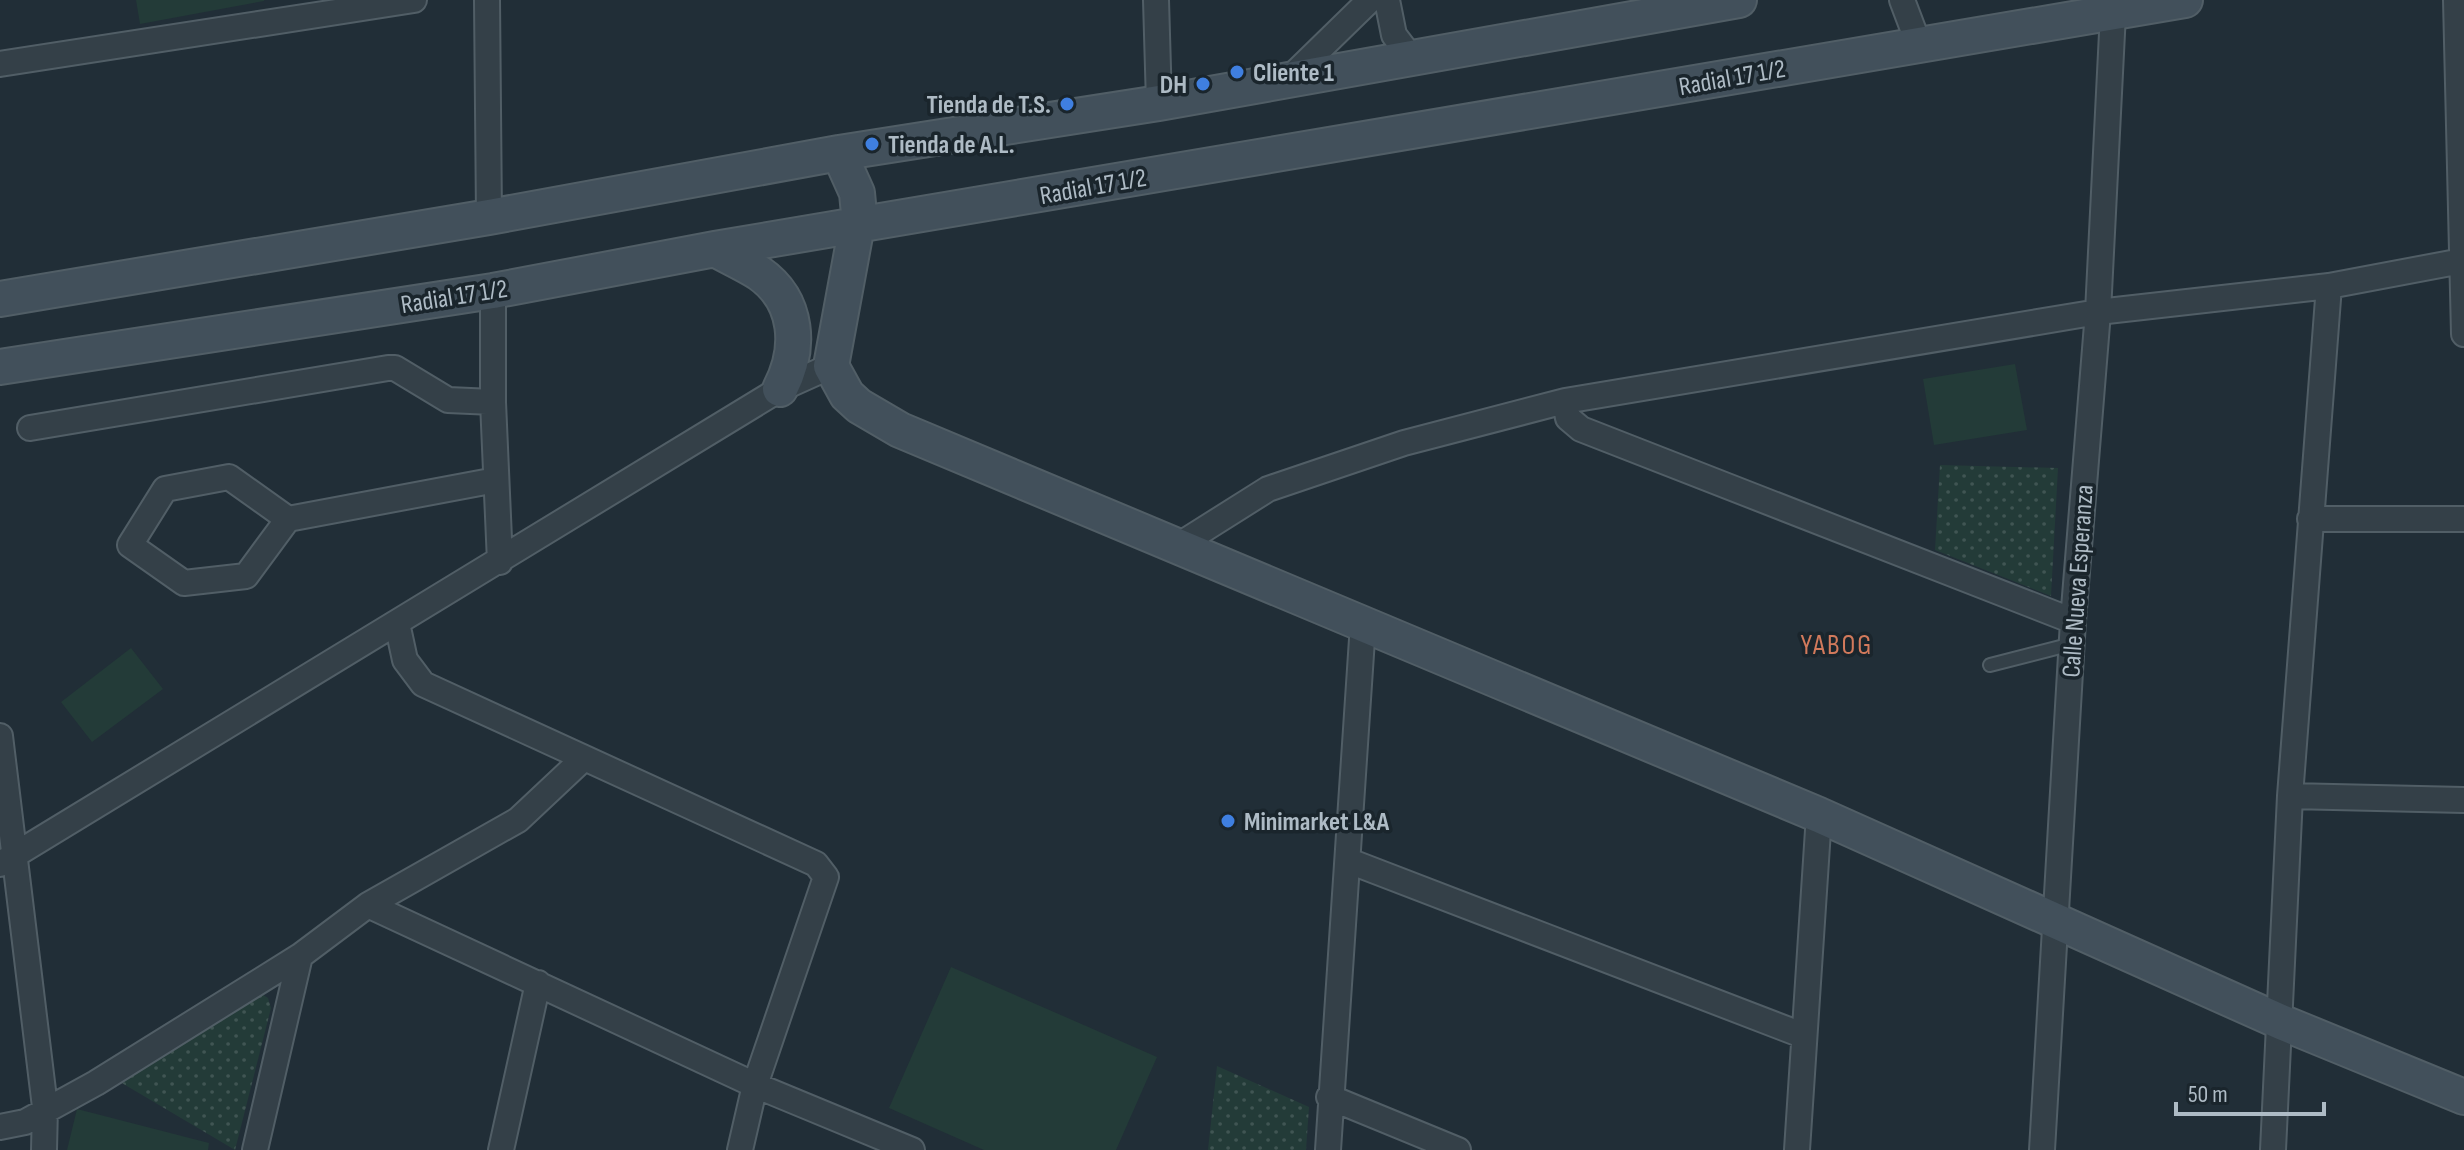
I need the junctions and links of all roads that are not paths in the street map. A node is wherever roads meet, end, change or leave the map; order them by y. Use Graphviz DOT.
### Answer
graph roads {
  1 [pos="414,0"];
  2 [pos="487,0"];
  3 [pos="1156,0"];
  4 [pos="1370,0"];
  5 [pos="1387,0"];
  6 [pos="1739,0"];
  7 [pos="1902,0"];
  8 [pos="2185,0"];
  9 [pos="2456,0"];
  10 [pos="2113,13"];
  11 [pos="1919,45"];
  12 [pos="1410,56"];
  13 [pos="0,64"];
  14 [pos="1291,77"];
  15 [pos="1159,103"];
  16 [pos="839,153"];
  17 [pos="489,217"];
  18 [pos="854,227"];
  19 [pos="715,249"];
  20 [pos="2462,261"];
  21 [pos="2329,286"];
  22 [pos="493,291"];
  23 [pos="0,299"];
  24 [pos="2098,312"];
  25 [pos="2464,334"];
  26 [pos="831,366"];
  27 [pos="0,367"];
  28 [pos="780,389"];
  29 [pos="1565,401"];
  30 [pos="493,402"];
  31 [pos="30,428"];
  32 [pos="496,480"];
  33 [pos="288,519"];
  34 [pos="2310,519"];
  35 [pos="2464,519"];
  36 [pos="1176,547"];
  37 [pos="500,562"];
  38 [pos="397,623"];
  39 [pos="1363,624"];
  40 [pos="2072,632"];
  41 [pos="1990,665"];
  42 [pos="0,736"];
  43 [pos="584,758"];
  44 [pos="2290,796"];
  45 [pos="2464,800"];
  46 [pos="1819,815"];
  47 [pos="6,860"];
  48 [pos="1349,861"];
  49 [pos="368,905"];
  50 [pos="2056,919"];
  51 [pos="300,956"];
  52 [pos="538,983"];
  53 [pos="2281,1022"];
  54 [pos="1802,1035"];
  55 [pos="755,1085"];
  56 [pos="1329,1097"];
  57 [pos="2464,1097"];
  58 [pos="45,1107"];
  59 [pos="0,1127"];
  60 [pos="44,1150"];
  61 [pos="255,1150"];
  62 [pos="501,1150"];
  63 [pos="740,1150"];
  64 [pos="912,1150"];
  65 [pos="1328,1150"];
  66 [pos="1458,1150"];
  67 [pos="1797,1150"];
  68 [pos="2042,1150"];
  69 [pos="2273,1150"];
  1 -- 13 [label="street"];
  2 -- 17 [label="street"];
  3 -- 15 [label="street"];
  4 -- 14 [label="street"];
  5 -- 12 [label="street"];
  6 -- 12 [label="street"];
  7 -- 11 [label="street"];
  8 -- 10 [label="street, Radial 17 1/2"];
  9 -- 20 [label="street"];
  10 -- 11 [label="street, Radial 17 1/2"];
  10 -- 24 [label="street, Calle Nueva Esperanza"];
  11 -- 18 [label="street, Radial 17 1/2"];
  12 -- 14 [label="street"];
  14 -- 15 [label="street"];
  15 -- 16 [label="street"];
  16 -- 17 [label="street"];
  16 -- 18 [label="street"];
  17 -- 23 [label="street"];
  18 -- 19 [label="street, Radial 17 1/2"];
  18 -- 26 [label="street"];
  19 -- 22 [label="street, Radial 17 1/2"];
  19 -- 28 [label="street"];
  20 -- 21 [label="street"];
  20 -- 25 [label="street"];
  21 -- 24 [label="street"];
  21 -- 34 [label="street"];
  22 -- 27 [label="street, Radial 17 1/2"];
  22 -- 30 [label="street"];
  24 -- 29 [label="street"];
  24 -- 40 [label="street, Calle Nueva Esperanza"];
  26 -- 28 [label="street"];
  26 -- 36 [label="street"];
  28 -- 37 [label="street"];
  29 -- 36 [label="street"];
  29 -- 40 [label="street"];
  30 -- 31 [label="street"];
  30 -- 32 [label="street"];
  32 -- 33 [label="street"];
  32 -- 37 [label="street"];
  33 -- 33 [label="street"];
  34 -- 35 [label="street"];
  34 -- 44 [label="street"];
  36 -- 39 [label="street"];
  37 -- 38 [label="street"];
  38 -- 43 [label="street"];
  38 -- 47 [label="street"];
  39 -- 46 [label="street"];
  39 -- 48 [label="street"];
  40 -- 41 [label="lane"];
  40 -- 50 [label="street, Calle Nueva Esperanza"];
  42 -- 47 [label="street"];
  43 -- 49 [label="street"];
  43 -- 55 [label="street"];
  44 -- 45 [label="street"];
  44 -- 53 [label="street"];
  46 -- 50 [label="street"];
  46 -- 54 [label="street"];
  47 -- 58 [label="street"];
  48 -- 54 [label="street"];
  48 -- 56 [label="street"];
  49 -- 51 [label="street"];
  49 -- 52 [label="street"];
  50 -- 53 [label="street"];
  50 -- 68 [label="street, Calle Nueva Esperanza"];
  51 -- 58 [label="street"];
  51 -- 61 [label="street"];
  52 -- 55 [label="street"];
  52 -- 62 [label="street"];
  53 -- 57 [label="street"];
  53 -- 69 [label="street"];
  54 -- 67 [label="street"];
  55 -- 63 [label="street"];
  55 -- 64 [label="street"];
  56 -- 65 [label="street"];
  56 -- 66 [label="street"];
  58 -- 59 [label="street"];
  58 -- 60 [label="street"];
}
